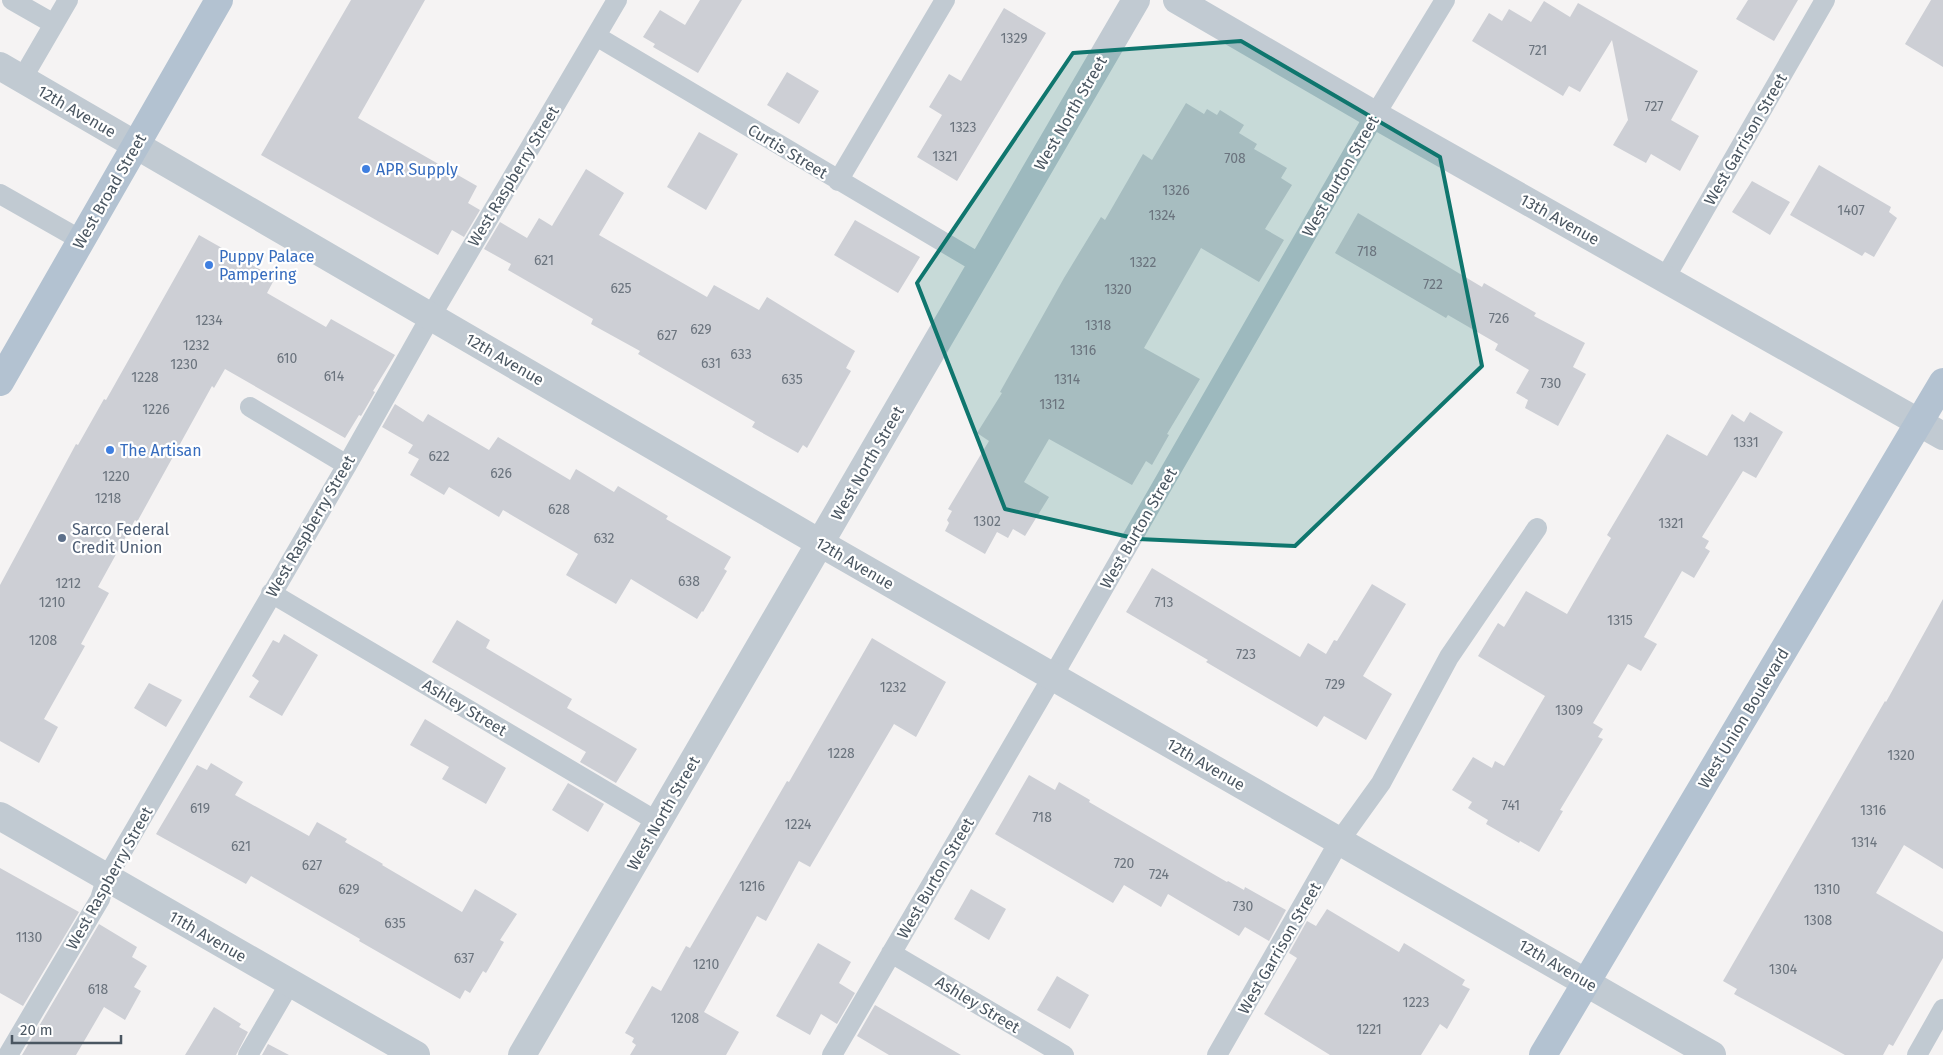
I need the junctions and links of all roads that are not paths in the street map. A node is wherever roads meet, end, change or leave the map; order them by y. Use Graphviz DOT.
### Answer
graph roads {
  1 [pos="12,0"];
  2 [pos="68,0"];
  3 [pos="219,0"];
  4 [pos="617,0"];
  5 [pos="944,0"];
  6 [pos="1136,0"];
  7 [pos="1177,0"];
  8 [pos="1445,0"];
  9 [pos="1825,0"];
  10 [pos="54,24"];
  11 [pos="596,36"];
  12 [pos="11,73"];
  13 [pos="1375,115"];
  14 [pos="135,145"];
  15 [pos="838,181"];
  16 [pos="0,194"];
  17 [pos="81,240"];
  18 [pos="982,265"];
  19 [pos="1665,278"];
  20 [pos="431,316"];
  21 [pos="0,382"];
  22 [pos="1943,382"];
  23 [pos="250,407"];
  24 [pos="1920,422"];
  25 [pos="1943,436"];
  26 [pos="347,465"];
  27 [pos="1537,528"];
  28 [pos="820,543"];
  29 [pos="271,593"];
  30 [pos="1053,676"];
  31 [pos="0,816"];
  32 [pos="658,822"];
  33 [pos="1340,840"];
  34 [pos="106,879"];
  35 [pos="891,953"];
  36 [pos="1586,981"];
  37 [pos="290,983"];
  38 [pos="1943,1009"];
  39 [pos="8,1055"];
  40 [pos="248,1055"];
  41 [pos="416,1055"];
  42 [pos="522,1055"];
  43 [pos="832,1055"];
  44 [pos="1064,1055"];
  45 [pos="1217,1055"];
  46 [pos="1544,1055"];
  47 [pos="1712,1055"];
  48 [pos="1917,1055"];
  1 -- 10 [label="lane"];
  2 -- 10 [label="lane"];
  3 -- 14 [label="main road, West Broad Street"];
  4 -- 11 [label="lane, West Raspberry Street"];
  5 -- 15 [label="lane"];
  6 -- 18 [label="street, West North Street"];
  7 -- 13 [label="street, 13th Avenue"];
  8 -- 13 [label="lane, West Burton Street"];
  9 -- 19 [label="lane, West Garrison Street"];
  10 -- 12 [label="lane"];
  11 -- 15 [label="lane, Curtis Street"];
  11 -- 20 [label="lane, West Raspberry Street"];
  12 -- 14 [label="street, 12th Avenue"];
  13 -- 19 [label="street, 13th Avenue"];
  13 -- 30 [label="lane, West Burton Street"];
  14 -- 17 [label="main road, West Broad Street"];
  14 -- 20 [label="street, 12th Avenue"];
  15 -- 18 [label="lane, Curtis Street"];
  16 -- 17 [label="lane"];
  17 -- 21 [label="main road, West Broad Street"];
  18 -- 28 [label="street, West North Street"];
  19 -- 24 [label="street, 13th Avenue"];
  20 -- 26 [label="lane, West Raspberry Street"];
  20 -- 28 [label="street, 12th Avenue"];
  22 -- 24 [label="main road, West Union Boulevard"];
  23 -- 26 [label="lane"];
  24 -- 25 [label="street, 13th Avenue"];
  24 -- 36 [label="main road, West Union Boulevard"];
  26 -- 29 [label="lane, West Raspberry Street"];
  27 -- 33 [label="lane, West Garrison Street"];
  28 -- 30 [label="street, 12th Avenue"];
  28 -- 32 [label="street, West North Street"];
  29 -- 32 [label="lane, Ashley Street"];
  29 -- 34 [label="lane, West Raspberry Street"];
  30 -- 33 [label="street, 12th Avenue"];
  30 -- 35 [label="lane, West Burton Street"];
  31 -- 34 [label="street, 11th Avenue"];
  32 -- 42 [label="street, West North Street"];
  33 -- 36 [label="street, 12th Avenue"];
  33 -- 45 [label="lane, West Garrison Street"];
  34 -- 37 [label="street, 11th Avenue"];
  34 -- 39 [label="lane, West Raspberry Street"];
  35 -- 43 [label="lane, West Burton Street"];
  35 -- 44 [label="lane, Ashley Street"];
  36 -- 46 [label="main road, West Union Boulevard"];
  36 -- 47 [label="street, 12th Avenue"];
  37 -- 40 [label="lane"];
  37 -- 41 [label="street, 11th Avenue"];
  38 -- 48 [label="lane"];
}
